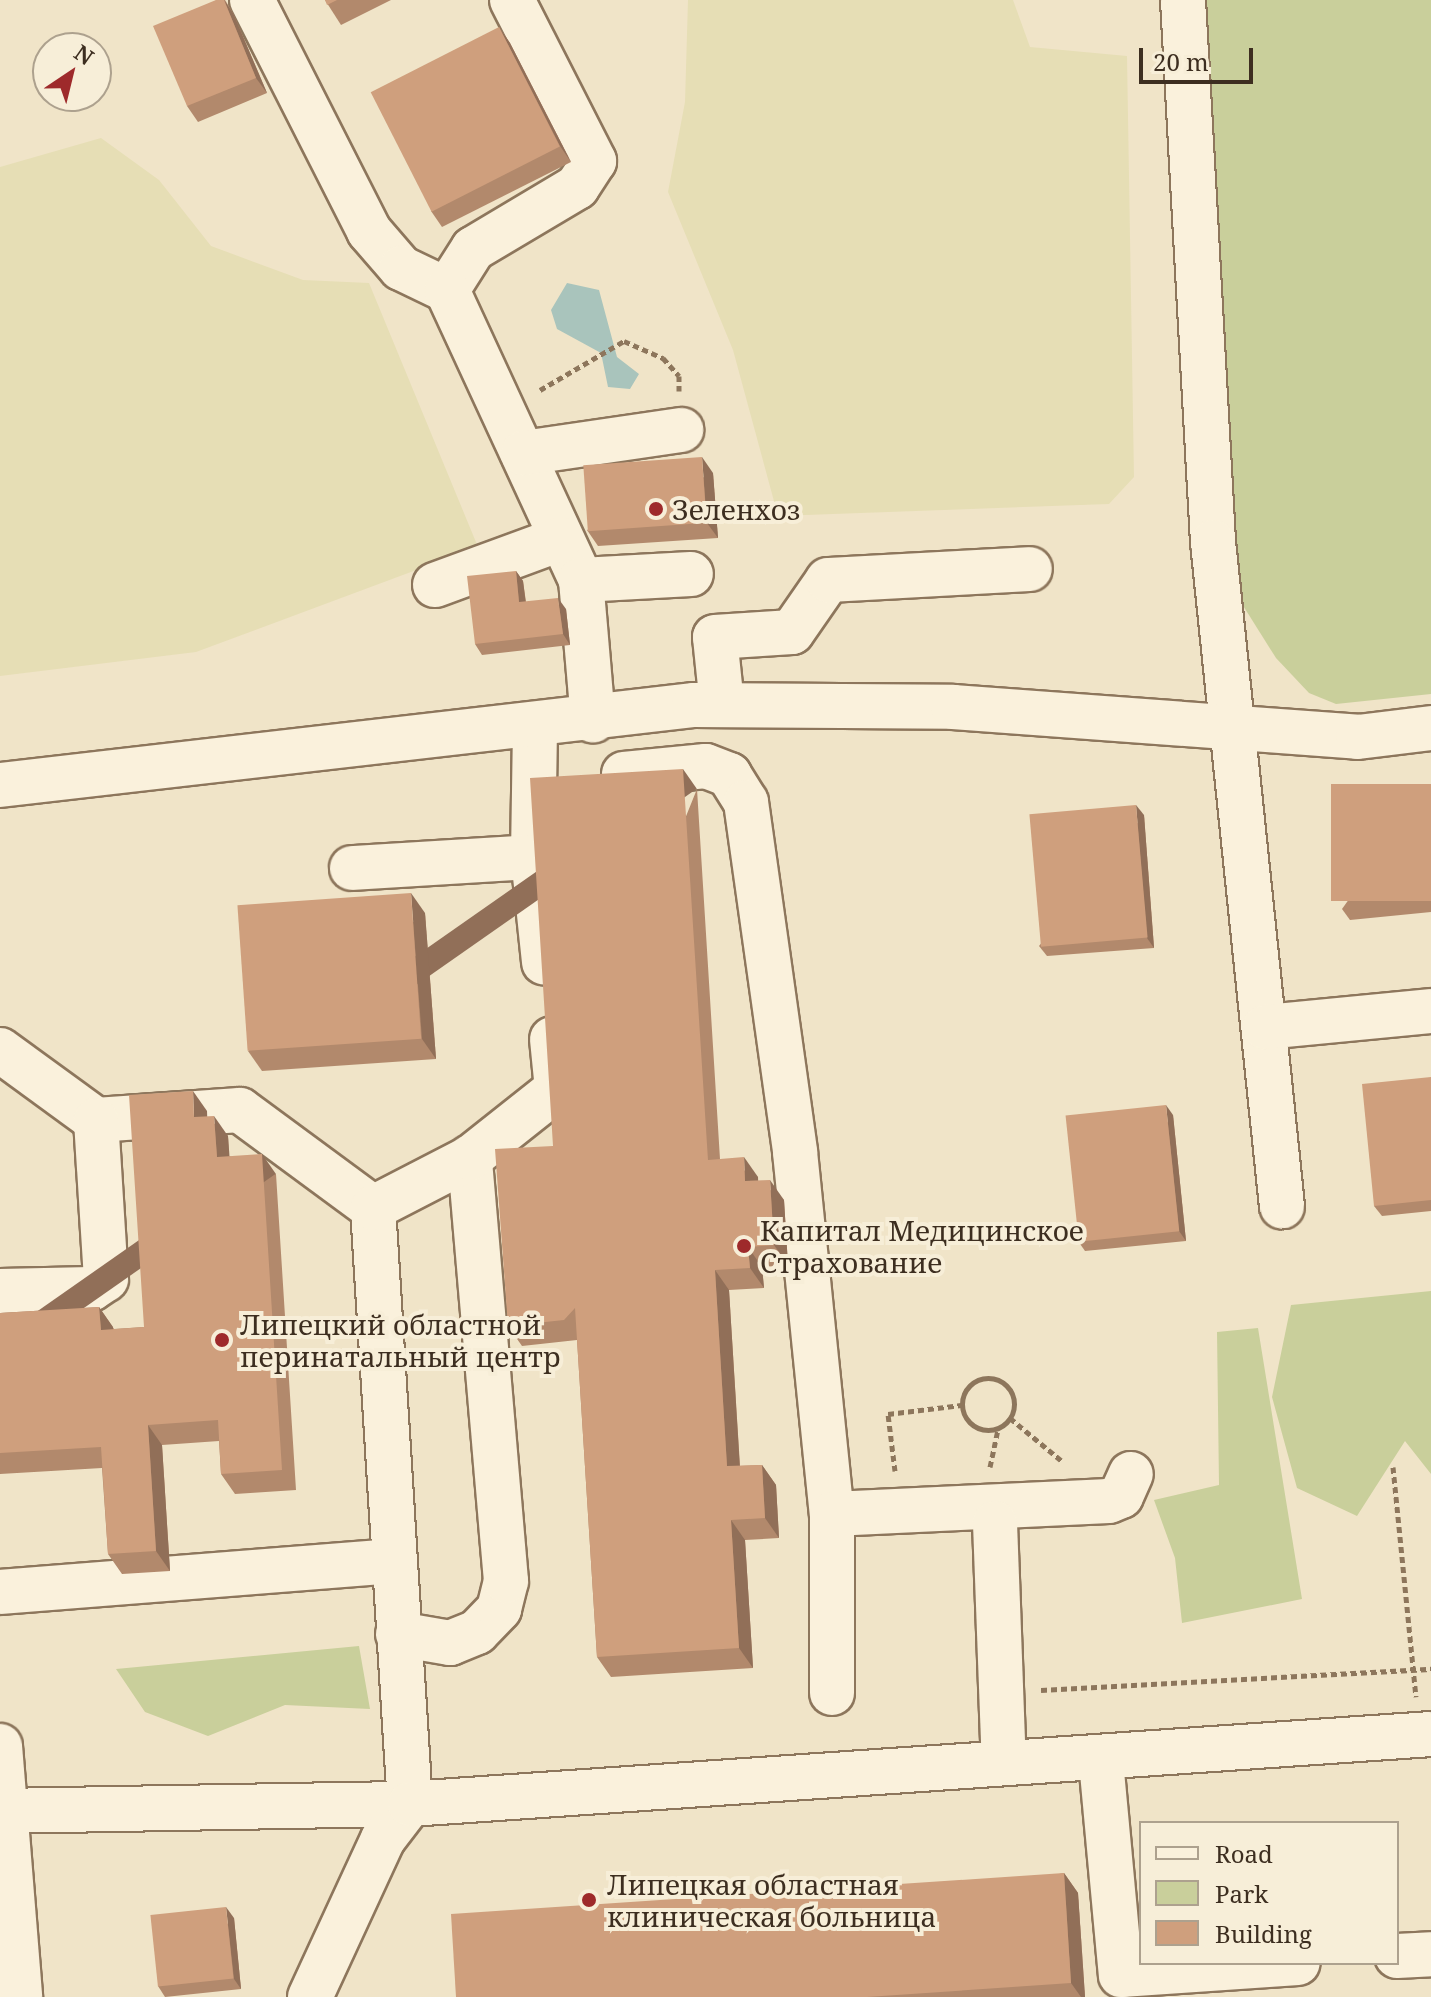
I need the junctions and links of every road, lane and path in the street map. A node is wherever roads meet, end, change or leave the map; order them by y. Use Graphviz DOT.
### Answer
graph roads {
  1 [pos="252,0"];
  2 [pos="512,0"];
  3 [pos="1183,0"];
  4 [pos="447,290"];
  5 [pos="681,430"];
  6 [pos="523,453"];
  7 [pos="560,539"];
  8 [pos="1030,569"];
  9 [pos="691,574"];
  10 [pos="581,580"];
  11 [pos="435,585"];
  12 [pos="722,705"];
  13 [pos="593,720"];
  14 [pos="535,728"];
  15 [pos="1431,728"];
  16 [pos="1238,732"];
  17 [pos="534,783"];
  18 [pos="0,785"];
  19 [pos="533,857"];
  20 [pos="352,868"];
  21 [pos="1431,1011"];
  22 [pos="1265,1027"];
  23 [pos="0,1050"];
  24 [pos="96,1120"];
  25 [pos="470,1158"];
  26 [pos="1282,1206"];
  27 [pos="373,1208"];
  28 [pos="0,1291"];
  29 [pos="961,1405"];
  30 [pos="1010,1418"];
  31 [pos="1393,1467"];
  32 [pos="1069,1468"];
  33 [pos="1131,1474"];
  34 [pos="900,1511"];
  35 [pos="832,1514"];
  36 [pos="995,1523"];
  37 [pos="391,1561"];
  38 [pos="0,1592"];
  39 [pos="398,1634"];
  40 [pos="1431,1669"];
  41 [pos="1415,1670"];
  42 [pos="832,1693"];
  43 [pos="1000,1693"];
  44 [pos="1424,1734"];
  45 [pos="0,1746"];
  46 [pos="1101,1761"];
  47 [pos="1004,1763"];
  48 [pos="410,1804"];
  49 [pos="2,1811"];
  50 [pos="1431,1954"];
  51 [pos="1399,1956"];
  52 [pos="1290,1965"];
  53 [pos="1220,1983"];
  54 [pos="1122,1986"];
  55 [pos="20,1997"];
  56 [pos="310,1997"];
  1 -- 4 [label="street"];
  2 -- 4 [label="street"];
  3 -- 16 [label="street"];
  4 -- 6 [label="street"];
  5 -- 6 [label="street"];
  5 -- 6 [label="path"];
  6 -- 7 [label="street"];
  7 -- 10 [label="street"];
  7 -- 11 [label="street"];
  8 -- 12 [label="street"];
  9 -- 10 [label="street"];
  10 -- 13 [label="street"];
  12 -- 13 [label="street"];
  12 -- 16 [label="street"];
  13 -- 14 [label="street"];
  14 -- 17 [label="street"];
  14 -- 18 [label="street"];
  15 -- 16 [label="street"];
  16 -- 22 [label="street"];
  17 -- 19 [label="street"];
  17 -- 35 [label="street"];
  19 -- 20 [label="street"];
  19 -- 25 [label="street"];
  21 -- 22 [label="street"];
  22 -- 26 [label="street"];
  23 -- 24 [label="street"];
  24 -- 27 [label="street"];
  24 -- 28 [label="street"];
  25 -- 27 [label="street"];
  25 -- 39 [label="street"];
  27 -- 37 [label="street"];
  29 -- 30 [label="path"];
  29 -- 30 [label="path"];
  29 -- 34 [label="path"];
  30 -- 32 [label="path"];
  31 -- 41 [label="path"];
  33 -- 34 [label="street"];
  34 -- 35 [label="street"];
  35 -- 42 [label="street"];
  36 -- 43 [label="street"];
  37 -- 38 [label="street"];
  37 -- 39 [label="street"];
  39 -- 48 [label="street"];
  40 -- 41 [label="path"];
  41 -- 43 [label="path"];
  41 -- 44 [label="path"];
  43 -- 47 [label="street"];
  44 -- 46 [label="street"];
  45 -- 49 [label="street"];
  46 -- 47 [label="street"];
  46 -- 54 [label="street"];
  47 -- 48 [label="street"];
  48 -- 49 [label="street"];
  48 -- 56 [label="street"];
  49 -- 55 [label="street"];
  50 -- 51 [label="street"];
  52 -- 53 [label="street"];
  53 -- 54 [label="street"];
}
